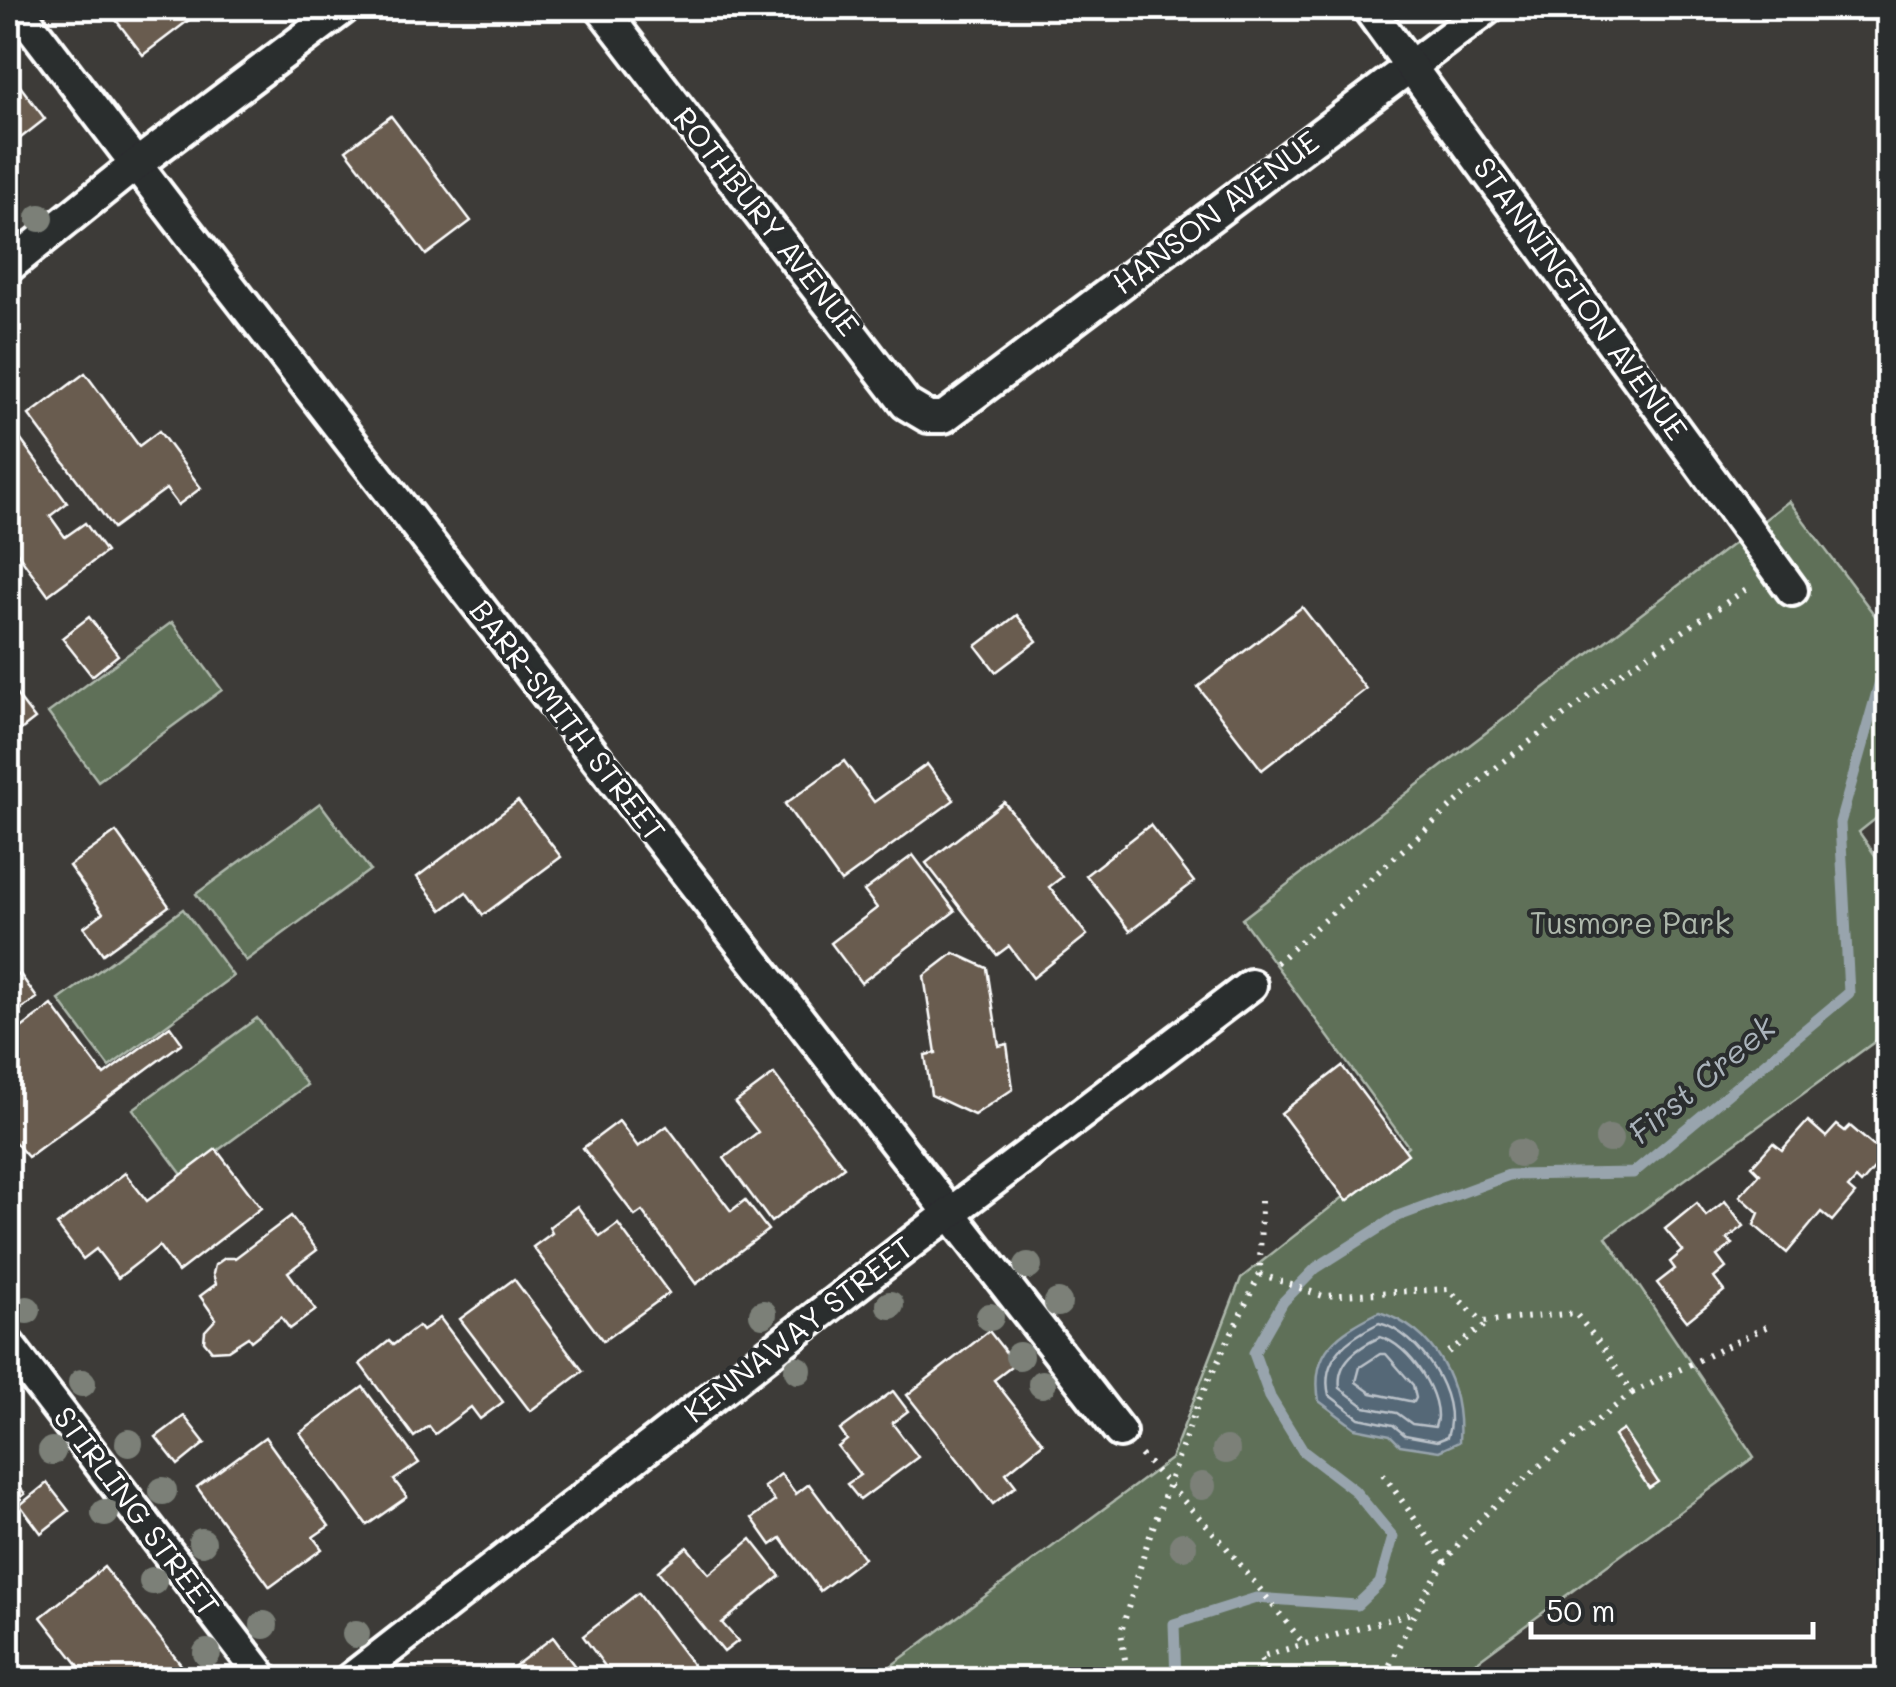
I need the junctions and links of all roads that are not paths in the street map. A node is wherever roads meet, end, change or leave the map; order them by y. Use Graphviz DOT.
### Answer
graph roads {
  1 [pos="17,8"];
  2 [pos="344,8"];
  3 [pos="601,8"];
  4 [pos="1368,8"];
  5 [pos="1488,8"];
  6 [pos="1411,66"];
  7 [pos="135,164"];
  8 [pos="8,267"];
  9 [pos="944,417"];
  10 [pos="1784,580"];
  11 [pos="1251,985"];
  12 [pos="950,1213"];
  13 [pos="8,1344"];
  14 [pos="1120,1432"];
  15 [pos="265,1680"];
  16 [pos="349,1680"];
  1 -- 7 [label="street, BARR-SMITH STREET"];
  2 -- 7 [label="street"];
  3 -- 9 [label="street, ROTHBURY AVENUE"];
  4 -- 6 [label="street, STANNINGTON AVENUE"];
  5 -- 6 [label="street, HANSON AVENUE"];
  6 -- 9 [label="street, HANSON AVENUE"];
  6 -- 10 [label="street, STANNINGTON AVENUE"];
  7 -- 8 [label="street"];
  7 -- 12 [label="street, BARR-SMITH STREET"];
  11 -- 12 [label="street, KENNAWAY STREET"];
  12 -- 14 [label="street, BARR-SMITH STREET"];
  12 -- 16 [label="street, KENNAWAY STREET"];
  13 -- 15 [label="street, STIRLING STREET"];
}
